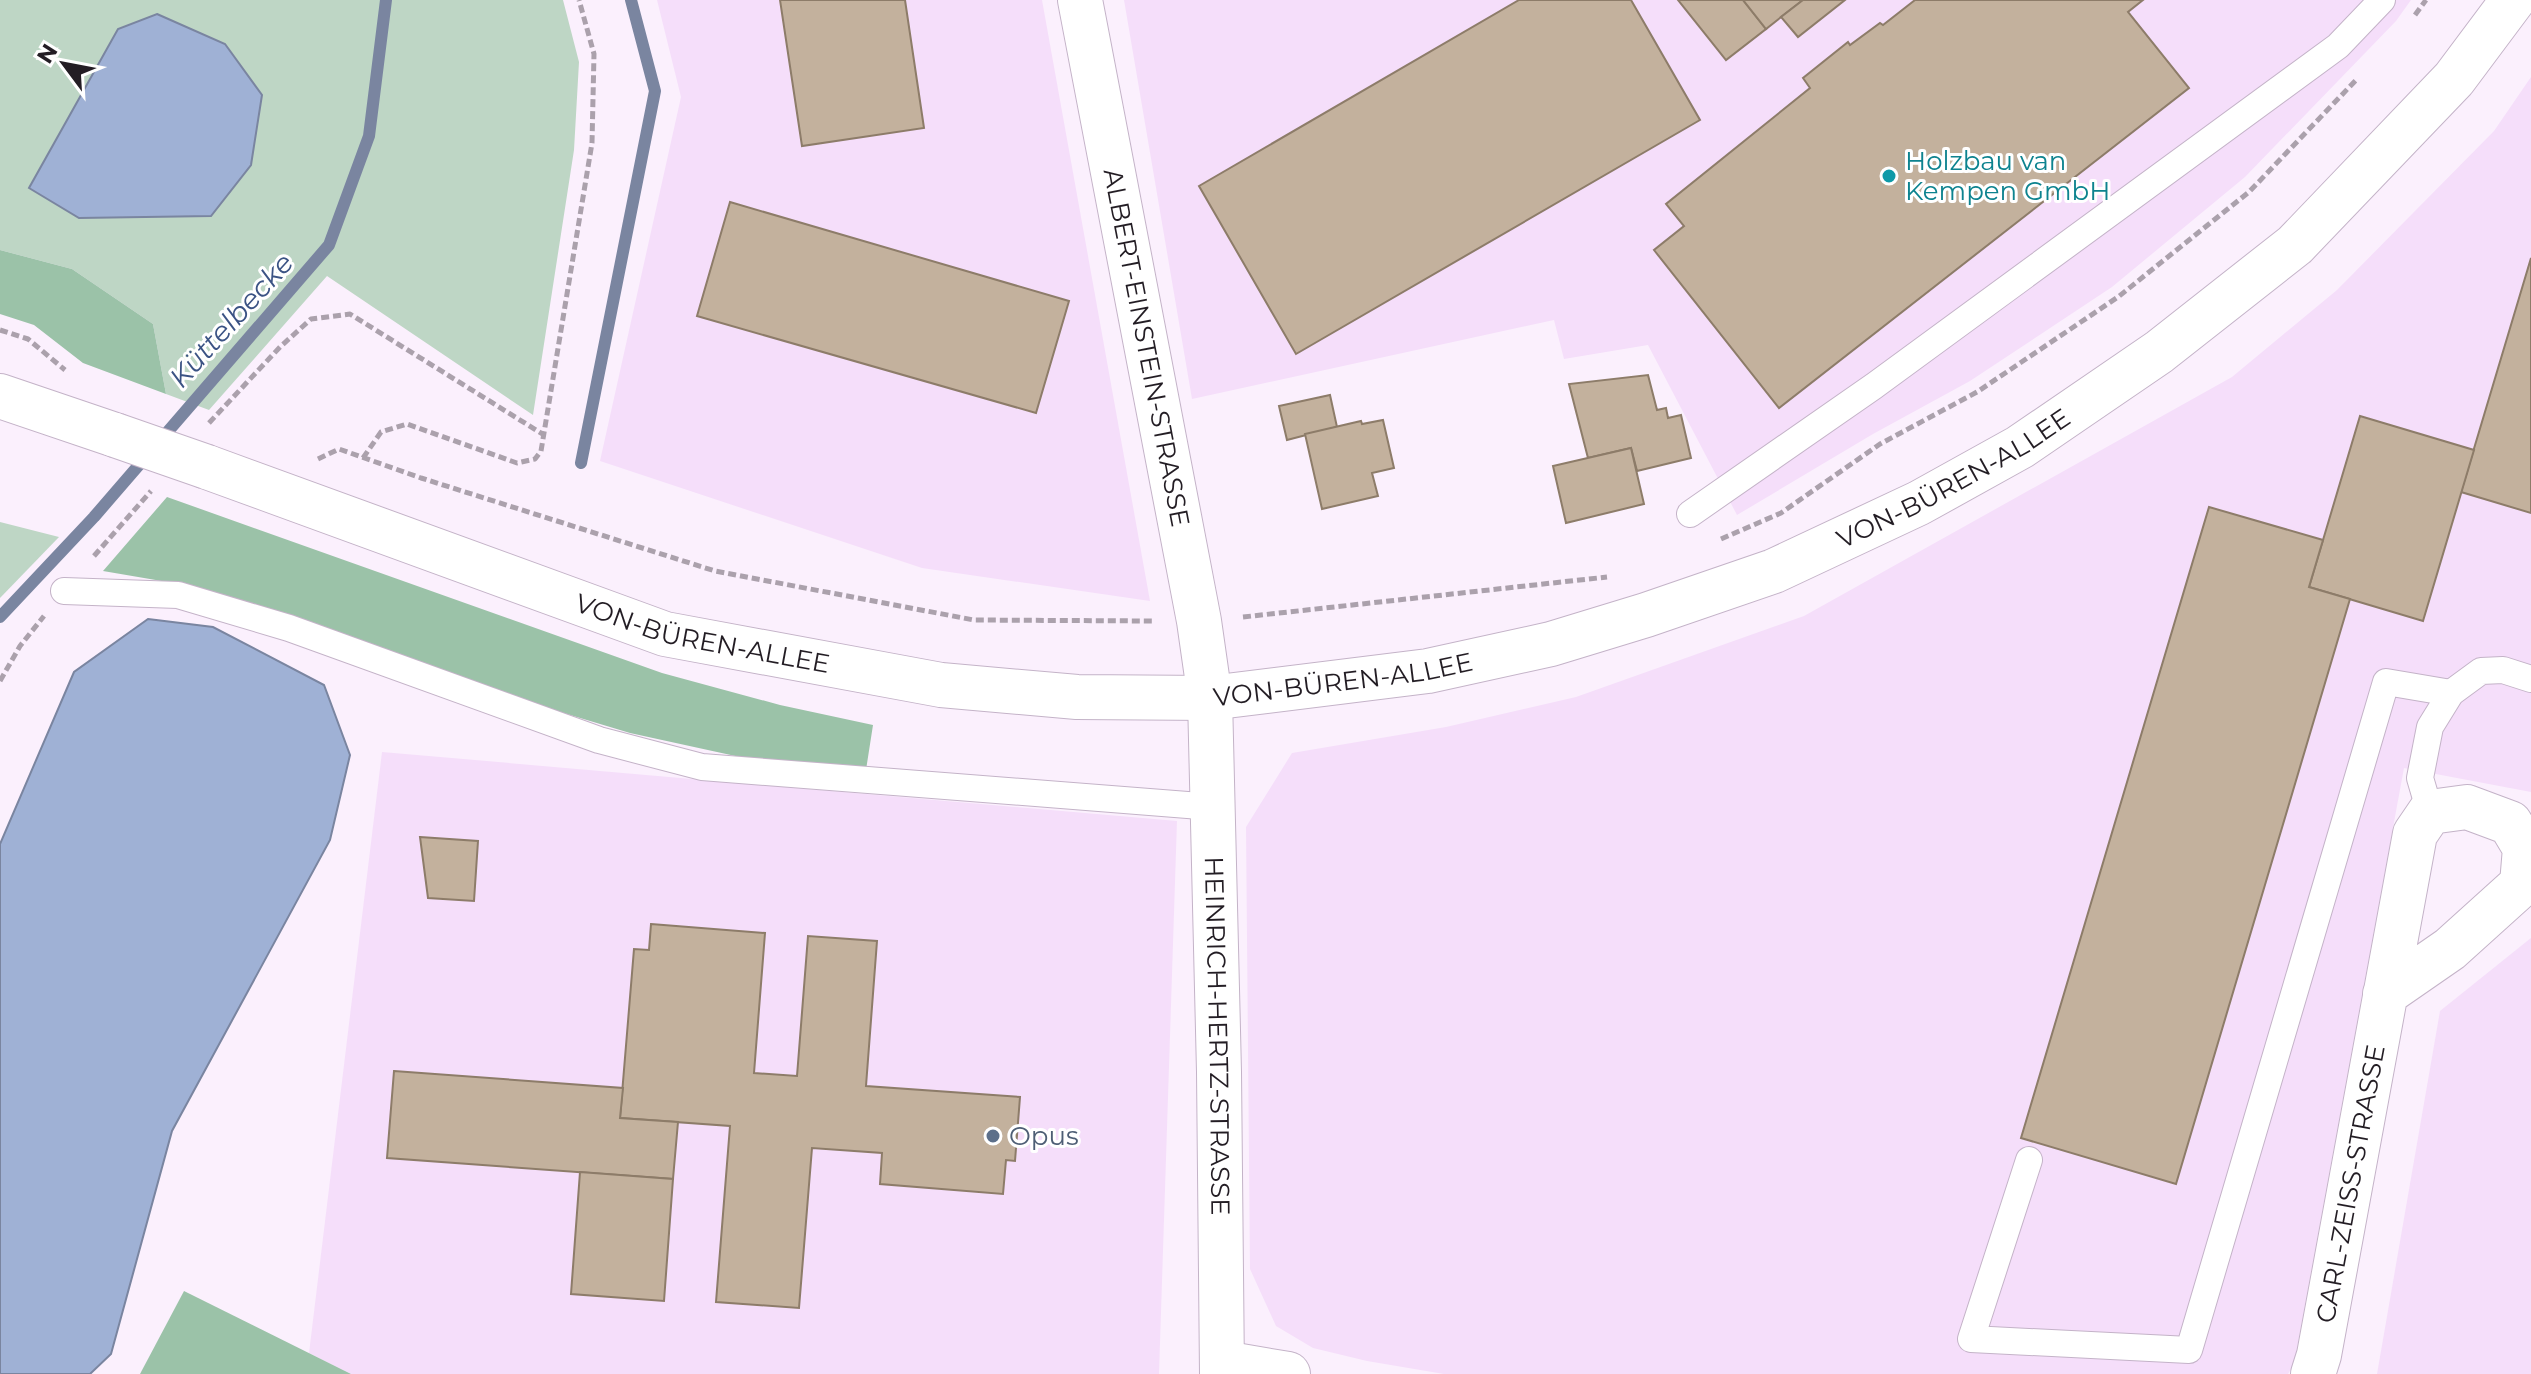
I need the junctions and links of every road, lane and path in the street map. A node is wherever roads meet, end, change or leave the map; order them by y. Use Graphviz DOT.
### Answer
graph roads {
  1 [pos="579,0"];
  2 [pos="1080,0"];
  3 [pos="2382,0"];
  4 [pos="2513,0"];
  5 [pos="0,330"];
  6 [pos="70,374"];
  7 [pos="0,396"];
  8 [pos="363,458"];
  9 [pos="315,461"];
  10 [pos="1690,514"];
  11 [pos="64,591"];
  12 [pos="1199,621"];
  13 [pos="2531,679"];
  14 [pos="2451,693"];
  15 [pos="1210,698"];
  16 [pos="1213,807"];
  17 [pos="2430,812"];
  18 [pos="2385,994"];
  19 [pos="2029,1160"];
  20 [pos="1222,1368"];
  21 [pos="1288,1374"];
  22 [pos="2313,1374"];
  1 -- 8 [label="path"];
  2 -- 12 [label="street, ALBERT-EINSTEIN-STRASSE"];
  3 -- 10 [label="lane"];
  4 -- 15 [label="street, VON-BÜREN-ALLEE"];
  5 -- 6 [label="path"];
  7 -- 15 [label="street, VON-BÜREN-ALLEE, bridge"];
  8 -- 9 [label="path"];
  8 -- 12 [label="path"];
  11 -- 16 [label="lane"];
  12 -- 15 [label="street, ALBERT-EINSTEIN-STRASSE"];
  13 -- 14 [label="lane"];
  14 -- 17 [label="lane"];
  14 -- 19 [label="lane"];
  15 -- 16 [label="street, HEINRICH-HERTZ-STRASSE"];
  16 -- 20 [label="street, HEINRICH-HERTZ-STRASSE"];
  17 -- 18 [label="street, CARL-ZEISS-STRASSE"];
  17 -- 18 [label="street"];
  18 -- 22 [label="street, CARL-ZEISS-STRASSE"];
  20 -- 21 [label="street"];
}
